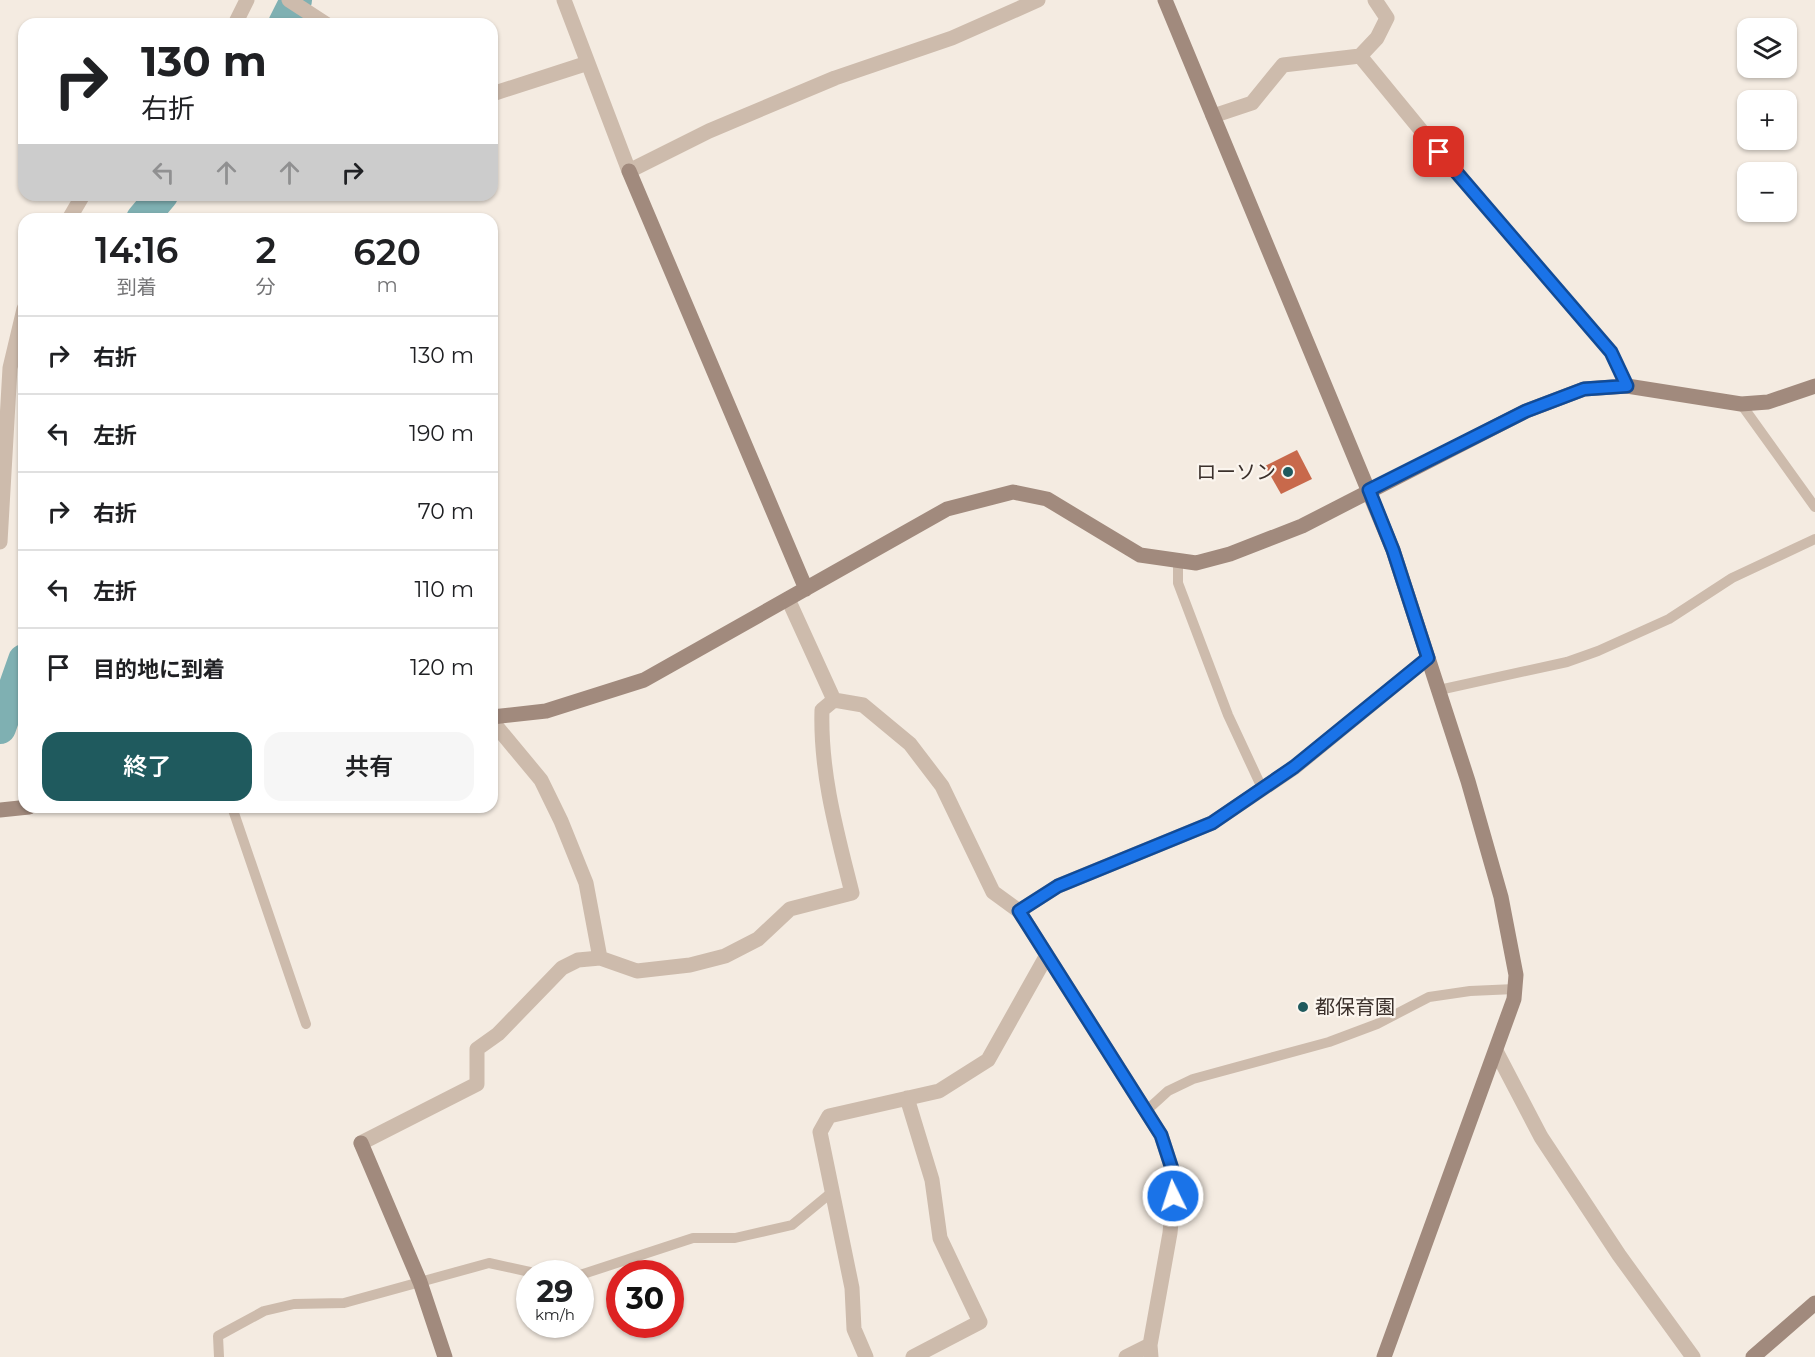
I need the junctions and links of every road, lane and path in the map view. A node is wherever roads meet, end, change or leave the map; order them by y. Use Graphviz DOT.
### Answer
graph roads {
  1 [pos="248,0"];
  2 [pos="289,0"];
  3 [pos="564,0"];
  4 [pos="1038,0"];
  5 [pos="1165,0"];
  6 [pos="1375,0"];
  7 [pos="238,18"];
  8 [pos="317,18"];
  9 [pos="1360,56"];
  10 [pos="588,63"];
  11 [pos="498,92"];
  12 [pos="1214,116"];
  13 [pos="1452,168"];
  14 [pos="629,171"];
  15 [pos="18,334"];
  16 [pos="1627,386"];
  17 [pos="1815,386"];
  18 [pos="1741,404"];
  19 [pos="1369,490"];
  20 [pos="1815,507"];
  21 [pos="1815,539"];
  22 [pos="0,542"];
  23 [pos="1178,561"];
  24 [pos="806,589"];
  25 [pos="788,599"];
  26 [pos="1428,658"];
  27 [pos="1439,690"];
  28 [pos="834,700"];
  29 [pos="498,718"];
  30 [pos="498,726"];
  31 [pos="1262,788"];
  32 [pos="18,808"];
  33 [pos="0,810"];
  34 [pos="234,813"];
  35 [pos="1019,911"];
  36 [pos="1047,955"];
  37 [pos="600,958"];
  38 [pos="1515,989"];
  39 [pos="306,1024"];
  40 [pos="1496,1051"];
  41 [pos="907,1098"];
  42 [pos="1146,1112"];
  43 [pos="832,1192"];
  44 [pos="516,1269"];
  45 [pos="594,1270"];
  46 [pos="420,1282"];
  47 [pos="1815,1303"];
  48 [pos="1150,1351"];
  49 [pos="219,1357"];
  50 [pos="445,1357"];
  51 [pos="866,1357"];
  52 [pos="913,1357"];
  53 [pos="1126,1357"];
  54 [pos="1384,1357"];
  55 [pos="1694,1357"];
  56 [pos="1753,1357"];
  1 -- 7 [label="street"];
  2 -- 8 [label="street"];
  3 -- 10 [label="street"];
  4 -- 14 [label="street"];
  5 -- 12 [label="street"];
  6 -- 9 [label="street"];
  9 -- 12 [label="street"];
  9 -- 13 [label="street"];
  10 -- 11 [label="street"];
  10 -- 14 [label="street"];
  12 -- 19 [label="street"];
  13 -- 16 [label="lane"];
  14 -- 24 [label="street"];
  15 -- 22 [label="street"];
  16 -- 18 [label="street"];
  16 -- 19 [label="street"];
  17 -- 18 [label="street"];
  18 -- 20 [label="lane"];
  19 -- 23 [label="street"];
  19 -- 26 [label="street"];
  21 -- 27 [label="lane"];
  23 -- 24 [label="street"];
  23 -- 31 [label="lane"];
  24 -- 25 [label="street"];
  25 -- 28 [label="street"];
  25 -- 29 [label="street"];
  26 -- 27 [label="street"];
  26 -- 31 [label="street"];
  27 -- 38 [label="street"];
  28 -- 35 [label="street"];
  28 -- 37 [label="street"];
  30 -- 37 [label="street"];
  31 -- 35 [label="street"];
  32 -- 33 [label="street"];
  34 -- 39 [label="lane"];
  35 -- 36 [label="street"];
  36 -- 41 [label="street"];
  36 -- 42 [label="street"];
  37 -- 46 [label="street"];
  38 -- 40 [label="street"];
  38 -- 42 [label="lane"];
  40 -- 54 [label="street"];
  40 -- 55 [label="street"];
  41 -- 43 [label="street"];
  41 -- 52 [label="street"];
  42 -- 48 [label="street"];
  43 -- 45 [label="lane"];
  43 -- 51 [label="street"];
  44 -- 46 [label="lane"];
  46 -- 49 [label="lane"];
  46 -- 50 [label="street"];
  47 -- 56 [label="street"];
  48 -- 53 [label="street"];
}
